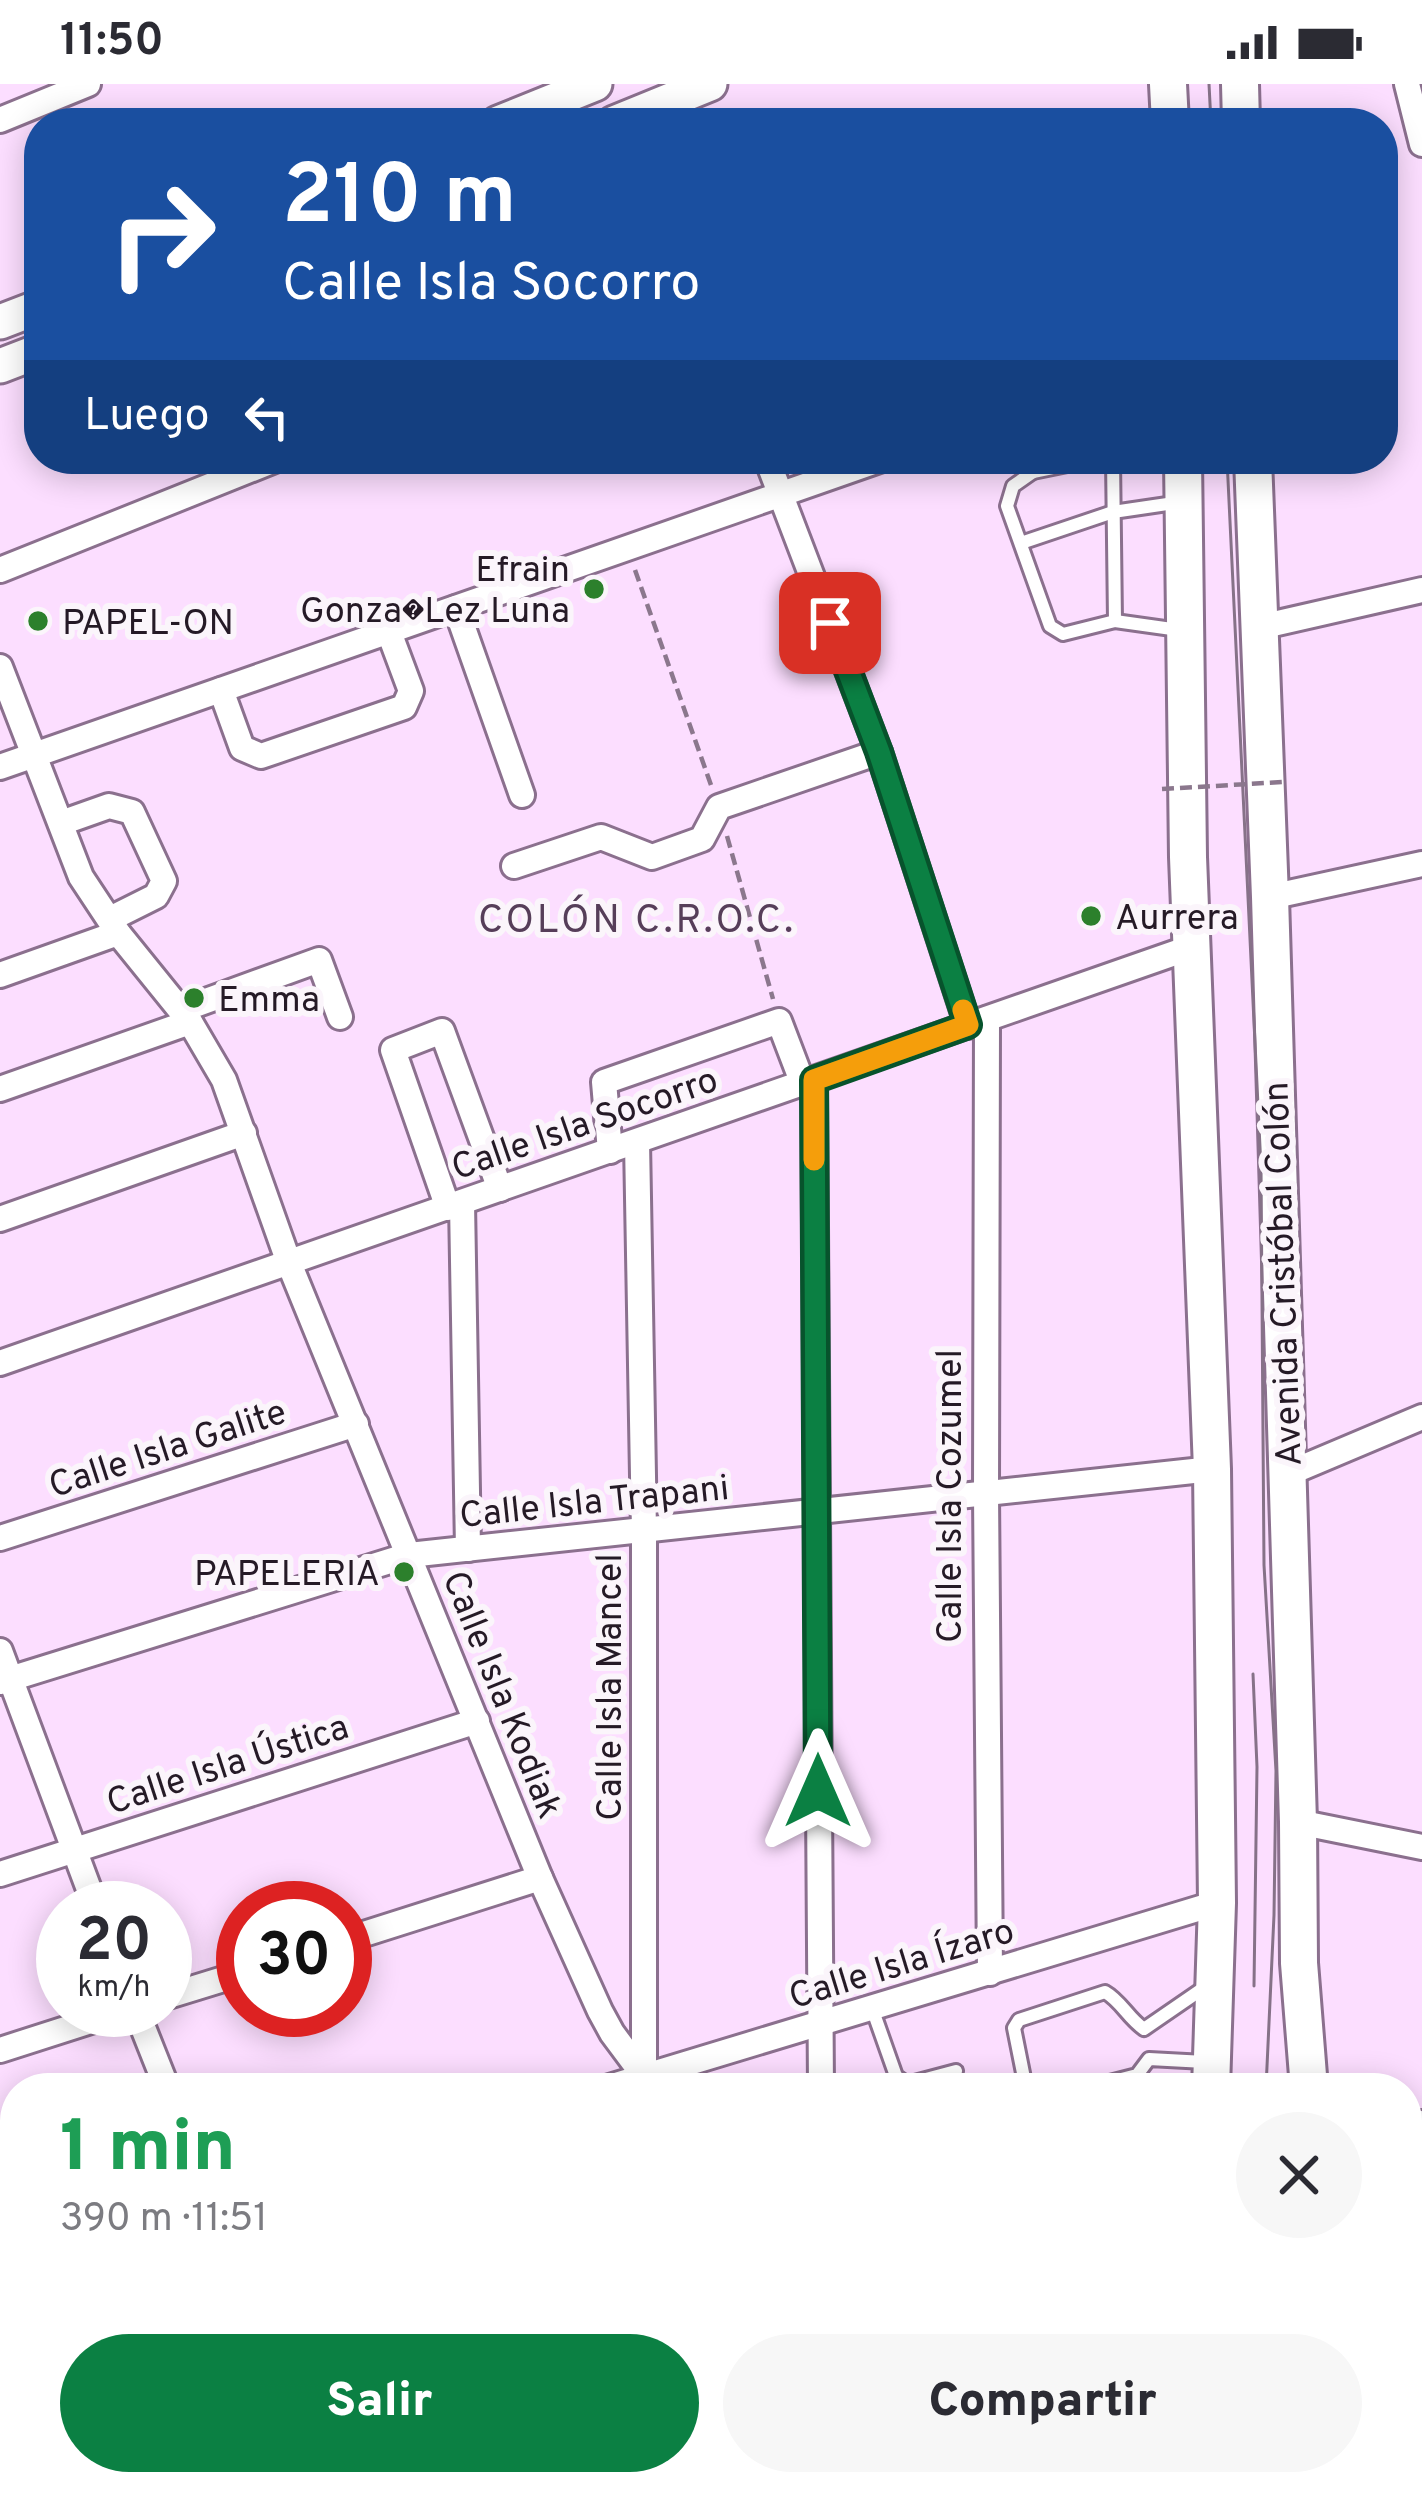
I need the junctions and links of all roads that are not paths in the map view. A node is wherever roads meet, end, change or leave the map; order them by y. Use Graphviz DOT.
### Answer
graph roads {
  1 [pos="88,84"];
  2 [pos="597,84"];
  3 [pos="710,84"];
  4 [pos="1407,84"];
  5 [pos="646,105"];
  6 [pos="29,108"];
  7 [pos="536,108"];
  8 [pos="1422,144"];
  9 [pos="240,474"];
  10 [pos="773,474"];
  11 [pos="840,474"];
  12 [pos="1023,474"];
  13 [pos="1113,474"];
  14 [pos="1183,474"];
  15 [pos="1253,474"];
  16 [pos="782,495"];
  17 [pos="1183,501"];
  18 [pos="1113,512"];
  19 [pos="1021,544"];
  20 [pos="0,570"];
  21 [pos="1422,590"];
  22 [pos="456,608"];
  23 [pos="1115,621"];
  24 [pos="1260,627"];
  25 [pos="1185,631"];
  26 [pos="389,632"];
  27 [pos="0,668"];
  28 [pos="220,690"];
  29 [pos="879,752"];
  30 [pos="35,754"];
  31 [pos="0,767"];
  32 [pos="522,795"];
  33 [pos="62,823"];
  34 [pos="1422,864"];
  35 [pos="514,866"];
  36 [pos="1270,897"];
  37 [pos="114,926"];
  38 [pos="1192,947"];
  39 [pos="0,975"];
  40 [pos="186,1016"];
  41 [pos="340,1017"];
  42 [pos="978,1022"];
  43 [pos="808,1082"];
  44 [pos="0,1089"];
  45 [pos="244,1133"];
  46 [pos="638,1142"];
  47 [pos="610,1151"];
  48 [pos="500,1189"];
  49 [pos="455,1205"];
  50 [pos="0,1219"];
  51 [pos="290,1263"];
  52 [pos="0,1363"];
  53 [pos="1422,1417"];
  54 [pos="356,1424"];
  55 [pos="1212,1469"];
  56 [pos="1287,1474"];
  57 [pos="986,1494"];
  58 [pos="815,1512"];
  59 [pos="644,1531"];
  60 [pos="0,1538"];
  61 [pos="468,1549"];
  62 [pos="409,1556"];
  63 [pos="0,1651"];
  64 [pos="6,1680"];
  65 [pos="477,1720"];
  66 [pos="1298,1822"];
  67 [pos="1422,1847"];
  68 [pos="74,1851"];
  69 [pos="0,1874"];
  70 [pos="540,1878"];
  71 [pos="86,1881"];
  72 [pos="1216,1904"];
  73 [pos="372,1931"];
  74 [pos="1299,1964"];
  75 [pos="990,1973"];
  76 [pos="1214,1982"];
  77 [pos="872,2008"];
  78 [pos="821,2023"];
  79 [pos="41,2037"];
  80 [pos="147,2037"];
  81 [pos="0,2050"];
  82 [pos="956,2071"];
  83 [pos="161,2073"];
  84 [pos="638,2073"];
  85 [pos="644,2073"];
  86 [pos="671,2073"];
  87 [pos="821,2073"];
  88 [pos="895,2073"];
  89 [pos="948,2073"];
  90 [pos="1023,2073"];
  91 [pos="1138,2073"];
  92 [pos="1204,2073"];
  93 [pos="1212,2073"];
  94 [pos="1292,2073"];
  95 [pos="1309,2073"];
  1 -- 6 [label="street"];
  2 -- 7 [label="street"];
  3 -- 5 [label="street"];
  4 -- 8 [label="street"];
  9 -- 20 [label="street"];
  10 -- 16 [label="street, Calle Isla Cozumel"];
  11 -- 16 [label="street"];
  12 -- 19 [label="lane"];
  13 -- 18 [label="lane"];
  14 -- 17 [label="main road"];
  15 -- 24 [label="main road, Avenida Cristóbal Colón"];
  16 -- 22 [label="street"];
  16 -- 29 [label="street, Calle Isla Cozumel"];
  17 -- 18 [label="lane"];
  17 -- 25 [label="main road"];
  18 -- 19 [label="lane"];
  18 -- 23 [label="lane"];
  19 -- 23 [label="lane"];
  21 -- 24 [label="street"];
  22 -- 26 [label="street"];
  22 -- 32 [label="street"];
  23 -- 25 [label="lane"];
  24 -- 36 [label="main road, Avenida Cristóbal Colón"];
  25 -- 38 [label="main road"];
  26 -- 28 [label="street"];
  26 -- 28 [label="street"];
  27 -- 30 [label="street, Calle Isla Kodiak"];
  28 -- 30 [label="street"];
  29 -- 35 [label="street"];
  29 -- 42 [label="street, Calle Isla Cozumel"];
  30 -- 31 [label="street"];
  30 -- 33 [label="street, Calle Isla Kodiak"];
  33 -- 37 [label="street, Calle Isla Kodiak"];
  33 -- 37 [label="street"];
  34 -- 36 [label="street"];
  36 -- 56 [label="main road, Avenida Cristóbal Colón"];
  37 -- 39 [label="street"];
  37 -- 40 [label="street, Calle Isla Kodiak"];
  38 -- 42 [label="street, Calle Isla Socorro"];
  38 -- 55 [label="main road"];
  40 -- 41 [label="street"];
  40 -- 44 [label="street"];
  40 -- 45 [label="street, Calle Isla Kodiak"];
  42 -- 43 [label="street, Calle Isla Socorro"];
  42 -- 57 [label="street, Calle Isla Cozumel"];
  43 -- 46 [label="street, Calle Isla Socorro"];
  43 -- 47 [label="street"];
  43 -- 58 [label="street"];
  45 -- 50 [label="street"];
  45 -- 51 [label="street, Calle Isla Kodiak"];
  46 -- 47 [label="street, Calle Isla Socorro"];
  46 -- 59 [label="street, Calle Isla Mancel"];
  47 -- 48 [label="street, Calle Isla Socorro"];
  48 -- 49 [label="street, Calle Isla Socorro"];
  48 -- 49 [label="street"];
  49 -- 51 [label="street, Calle Isla Socorro"];
  49 -- 61 [label="street"];
  51 -- 52 [label="street, Calle Isla Socorro"];
  51 -- 54 [label="street, Calle Isla Kodiak"];
  53 -- 56 [label="street"];
  54 -- 60 [label="street, Calle Isla Galite"];
  54 -- 62 [label="street, Calle Isla Kodiak"];
  55 -- 57 [label="street, Calle Isla Trapani"];
  55 -- 72 [label="main road"];
  56 -- 66 [label="main road, Avenida Cristóbal Colón"];
  57 -- 58 [label="street, Calle Isla Trapani"];
  57 -- 75 [label="street, Calle Isla Cozumel"];
  58 -- 59 [label="street, Calle Isla Trapani"];
  58 -- 78 [label="street"];
  59 -- 61 [label="street, Calle Isla Trapani"];
  59 -- 85 [label="street, Calle Isla Mancel"];
  61 -- 62 [label="street, Calle Isla Trapani"];
  62 -- 64 [label="street, Calle Isla Trapani"];
  62 -- 65 [label="street, Calle Isla Kodiak"];
  63 -- 64 [label="street"];
  64 -- 68 [label="street"];
  65 -- 68 [label="street, Calle Isla Ústica"];
  65 -- 70 [label="street, Calle Isla Kodiak"];
  66 -- 67 [label="street"];
  66 -- 74 [label="main road, Avenida Cristóbal Colón"];
  68 -- 69 [label="street, Calle Isla Ústica"];
  68 -- 71 [label="street"];
  70 -- 73 [label="street"];
  70 -- 84 [label="street, Calle Isla Kodiak"];
  72 -- 75 [label="street, Calle Isla Ízaro"];
  72 -- 76 [label="main road"];
  74 -- 94 [label="main road"];
  74 -- 95 [label="main road, Avenida Cristóbal Colón"];
  75 -- 77 [label="street, Calle Isla Ízaro"];
  76 -- 90 [label="lane"];
  76 -- 93 [label="main road"];
  77 -- 78 [label="street, Calle Isla Ízaro"];
  77 -- 88 [label="lane"];
  78 -- 86 [label="street, Calle Isla Ízaro"];
  78 -- 87 [label="street"];
  79 -- 81 [label="street"];
  80 -- 83 [label="street"];
  82 -- 89 [label="lane"];
  91 -- 92 [label="lane"];
}
